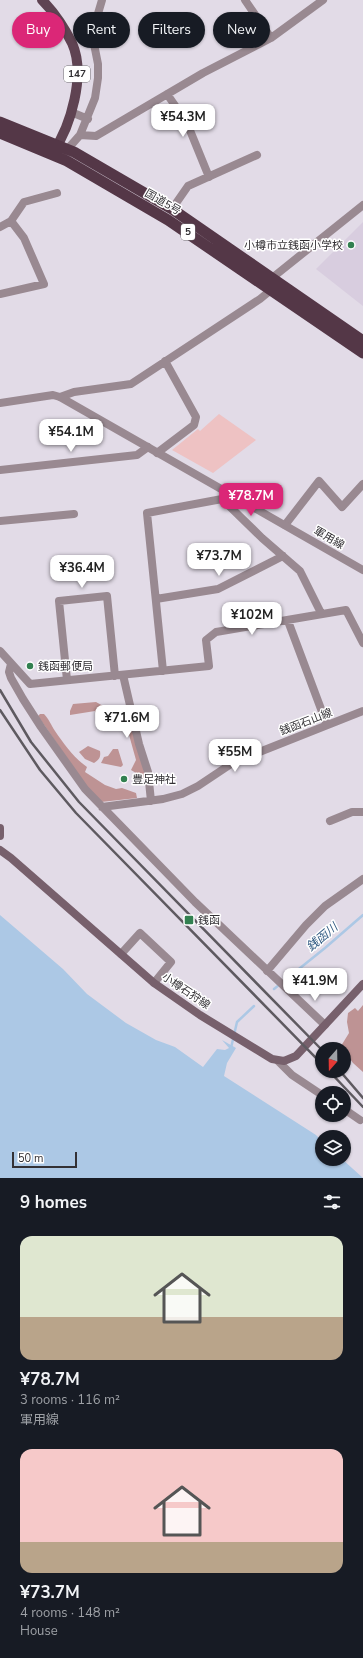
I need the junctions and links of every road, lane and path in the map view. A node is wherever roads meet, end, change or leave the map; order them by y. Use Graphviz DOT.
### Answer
graph roads {
  1 [pos="42,0"];
  2 [pos="102,0"];
  3 [pos="245,0"];
  4 [pos="323,0"];
  5 [pos="271,38"];
  6 [pos="167,94"];
  7 [pos="71,112"];
  8 [pos="88,118"];
  9 [pos="0,122"];
  10 [pos="0,133"];
  11 [pos="80,135"];
  12 [pos="59,151"];
  13 [pos="257,155"];
  14 [pos="209,177"];
  15 [pos="57,193"];
  16 [pos="363,205"];
  17 [pos="172,209"];
  18 [pos="11,221"];
  19 [pos="0,227"];
  20 [pos="272,278"];
  21 [pos="271,290"];
  22 [pos="0,294"];
  23 [pos="363,341"];
  24 [pos="363,352"];
  25 [pos="165,361"];
  26 [pos="60,397"];
  27 [pos="0,403"];
  28 [pos="148,447"];
  29 [pos="157,453"];
  30 [pos="0,470"];
  31 [pos="363,484"];
  32 [pos="224,496"];
  33 [pos="74,514"];
  34 [pos="0,521"];
  35 [pos="284,525"];
  36 [pos="283,556"];
  37 [pos="363,570"];
  38 [pos="156,599"];
  39 [pos="321,613"];
  40 [pos="288,621"];
  41 [pos="363,643"];
  42 [pos="0,651"];
  43 [pos="11,664"];
  44 [pos="163,671"];
  45 [pos="119,675"];
  46 [pos="67,680"];
  47 [pos="363,711"];
  48 [pos="327,725"];
  49 [pos="151,801"];
  50 [pos="102,807"];
  51 [pos="363,812"];
  52 [pos="330,822"];
  53 [pos="0,828"];
  54 [pos="0,836"];
  55 [pos="0,850"];
  56 [pos="363,879"];
  57 [pos="121,954"];
  58 [pos="267,971"];
  59 [pos="154,983"];
  60 [pos="363,984"];
  61 [pos="325,1025"];
  62 [pos="278,1061"];
  63 [pos="315,1090"];
  64 [pos="351,1114"];
  65 [pos="360,1120"];
  1 -- 7 [label="main road, 147"];
  2 -- 8 [label="street"];
  3 -- 5 [label="street"];
  4 -- 5 [label="street"];
  5 -- 6 [label="street"];
  6 -- 11 [label="street"];
  6 -- 14 [label="street"];
  7 -- 8 [label="street"];
  7 -- 12 [label="main road, 147"];
  8 -- 11 [label="street"];
  9 -- 12 [label="highway, 国道5号 / 5"];
  10 -- 12 [label="highway, 国道5号 / 5"];
  11 -- 12 [label="street"];
  12 -- 17 [label="highway, 国道5号 / 5"];
  12 -- 21 [label="highway, 国道5号 / 5"];
  13 -- 14 [label="street"];
  14 -- 17 [label="street"];
  15 -- 18 [label="street"];
  16 -- 20 [label="street"];
  17 -- 20 [label="highway, 国道5号 / 5"];
  18 -- 19 [label="street"];
  18 -- 22 [label="street"];
  20 -- 23 [label="highway, 国道5号 / 5"];
  21 -- 24 [label="highway, 国道5号 / 5"];
  21 -- 25 [label="street"];
  25 -- 26 [label="street"];
  25 -- 29 [label="street"];
  26 -- 27 [label="street"];
  26 -- 28 [label="street"];
  28 -- 29 [label="street"];
  28 -- 30 [label="street"];
  29 -- 32 [label="street"];
  31 -- 35 [label="street"];
  32 -- 35 [label="street, 軍用線"];
  32 -- 36 [label="street"];
  32 -- 38 [label="street"];
  33 -- 34 [label="street"];
  35 -- 37 [label="street, 軍用線"];
  36 -- 38 [label="street"];
  36 -- 39 [label="street"];
  38 -- 44 [label="street"];
  39 -- 40 [label="street"];
  39 -- 41 [label="street"];
  40 -- 44 [label="street"];
  40 -- 48 [label="street"];
  42 -- 43 [label="street"];
  43 -- 46 [label="street"];
  43 -- 50 [label="street"];
  44 -- 45 [label="street"];
  45 -- 46 [label="street"];
  45 -- 46 [label="street"];
  45 -- 49 [label="street"];
  47 -- 48 [label="street, 銭函石山線"];
  48 -- 49 [label="street, 銭函石山線"];
  49 -- 50 [label="street, 銭函石山線"];
  50 -- 58 [label="street"];
  51 -- 52 [label="street"];
  53 -- 54 [label="main road"];
  55 -- 57 [label="main road, 小樽石狩線"];
  56 -- 58 [label="street"];
  57 -- 59 [label="main road, 小樽石狩線"];
  57 -- 59 [label="street"];
  58 -- 61 [label="street"];
  59 -- 62 [label="main road, 小樽石狩線"];
  60 -- 61 [label="main road"];
  61 -- 62 [label="main road"];
  62 -- 63 [label="street"];
  64 -- 65 [label="street"];
}
